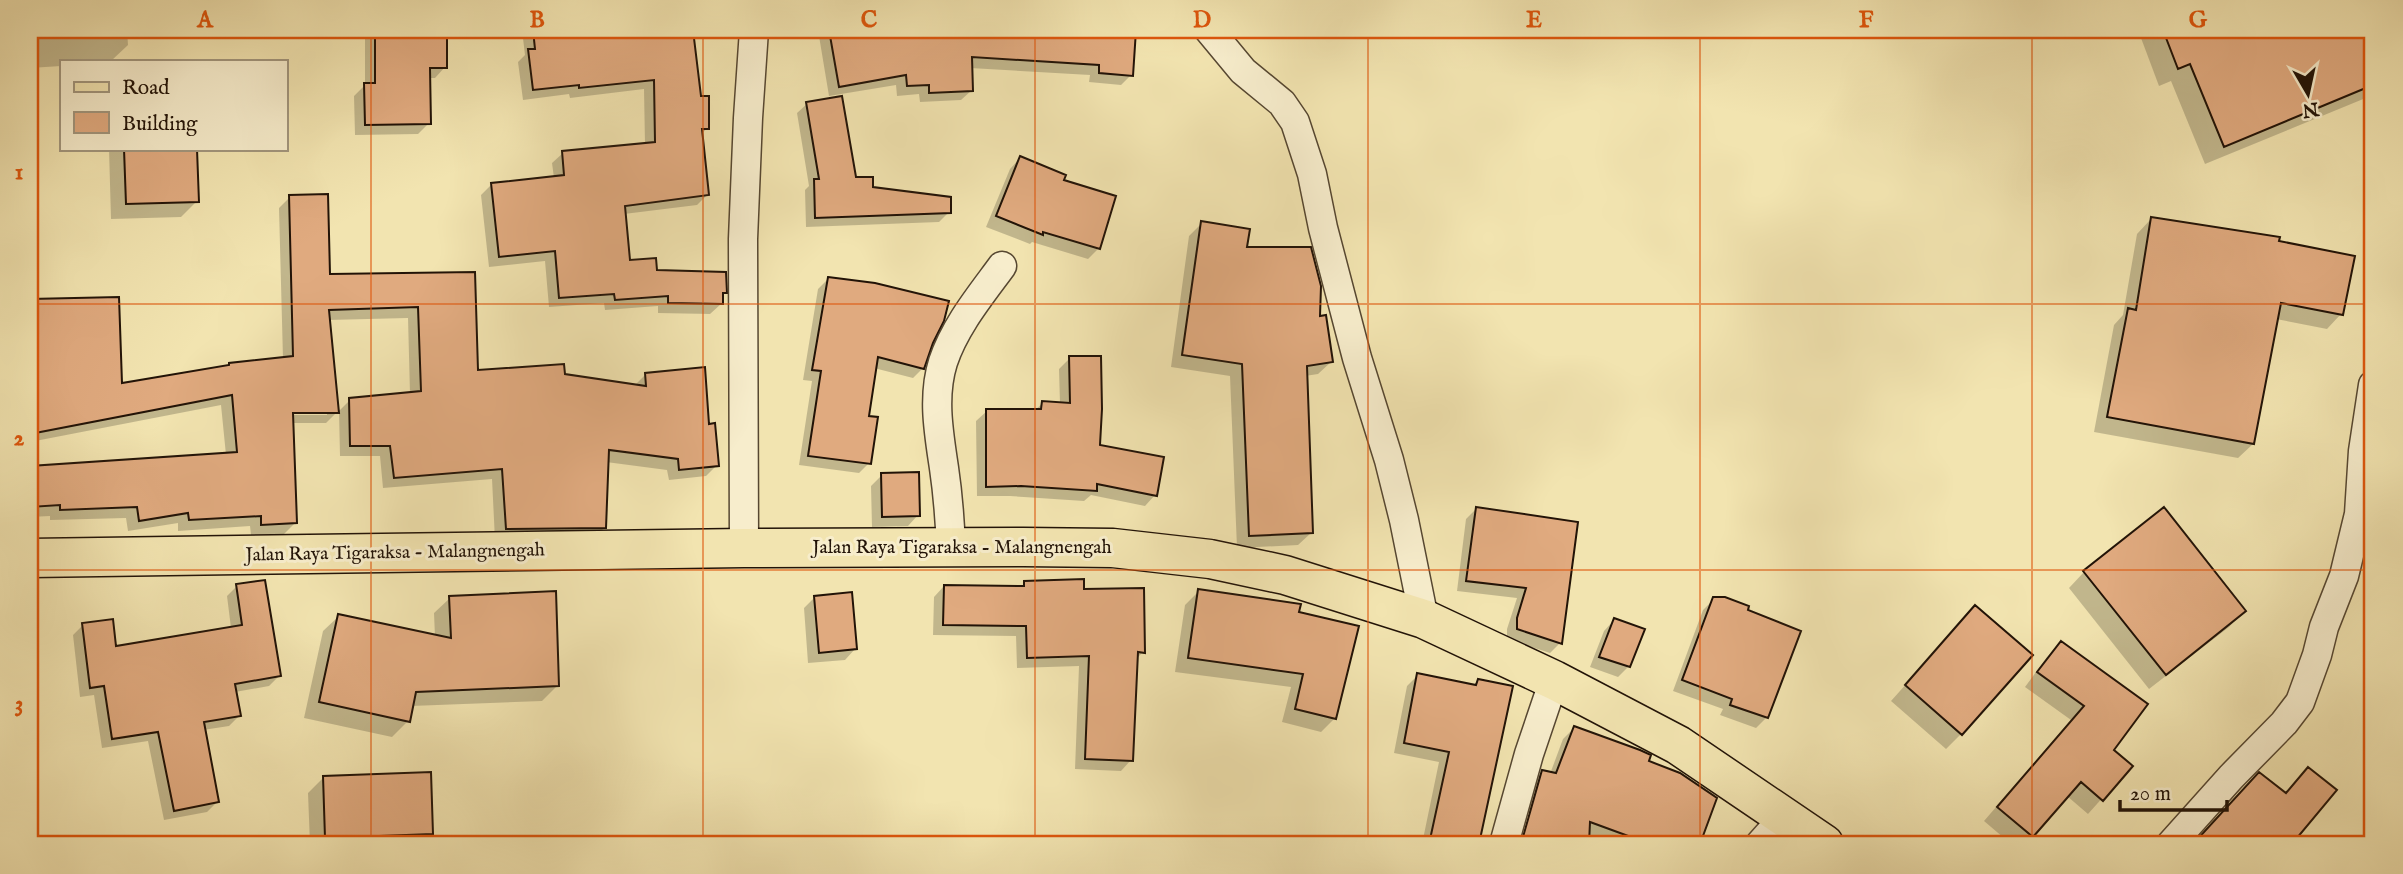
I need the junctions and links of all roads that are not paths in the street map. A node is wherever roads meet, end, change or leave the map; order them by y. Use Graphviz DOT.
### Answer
graph roads {
  1 [pos="754,30"];
  2 [pos="1209,30"];
  3 [pos="1002,266"];
  4 [pos="2373,385"];
  5 [pos="744,548"];
  6 [pos="951,549"];
  7 [pos="30,558"];
  8 [pos="1424,619"];
  9 [pos="1553,680"];
  10 [pos="1772,831"];
  11 [pos="1504,844"];
  12 [pos="1824,844"];
  13 [pos="2171,844"];
  1 -- 5 [label="street"];
  2 -- 8 [label="street"];
  3 -- 6 [label="street"];
  4 -- 13 [label="street"];
  5 -- 6 [label="main road, Jalan Raya Tigaraksa - Malangnengah"];
  5 -- 7 [label="main road, Jalan Raya Tigaraksa - Malangnengah"];
  6 -- 8 [label="main road, Jalan Raya Tigaraksa - Malangnengah"];
  8 -- 9 [label="main road, Jalan Raya Tigaraksa - Malangnengah"];
  9 -- 10 [label="main road, Jalan Raya Tigaraksa - Malangnengah"];
  9 -- 11 [label="street"];
  10 -- 12 [label="main road, Jalan Raya Tigaraksa - Malangnengah"];
}
